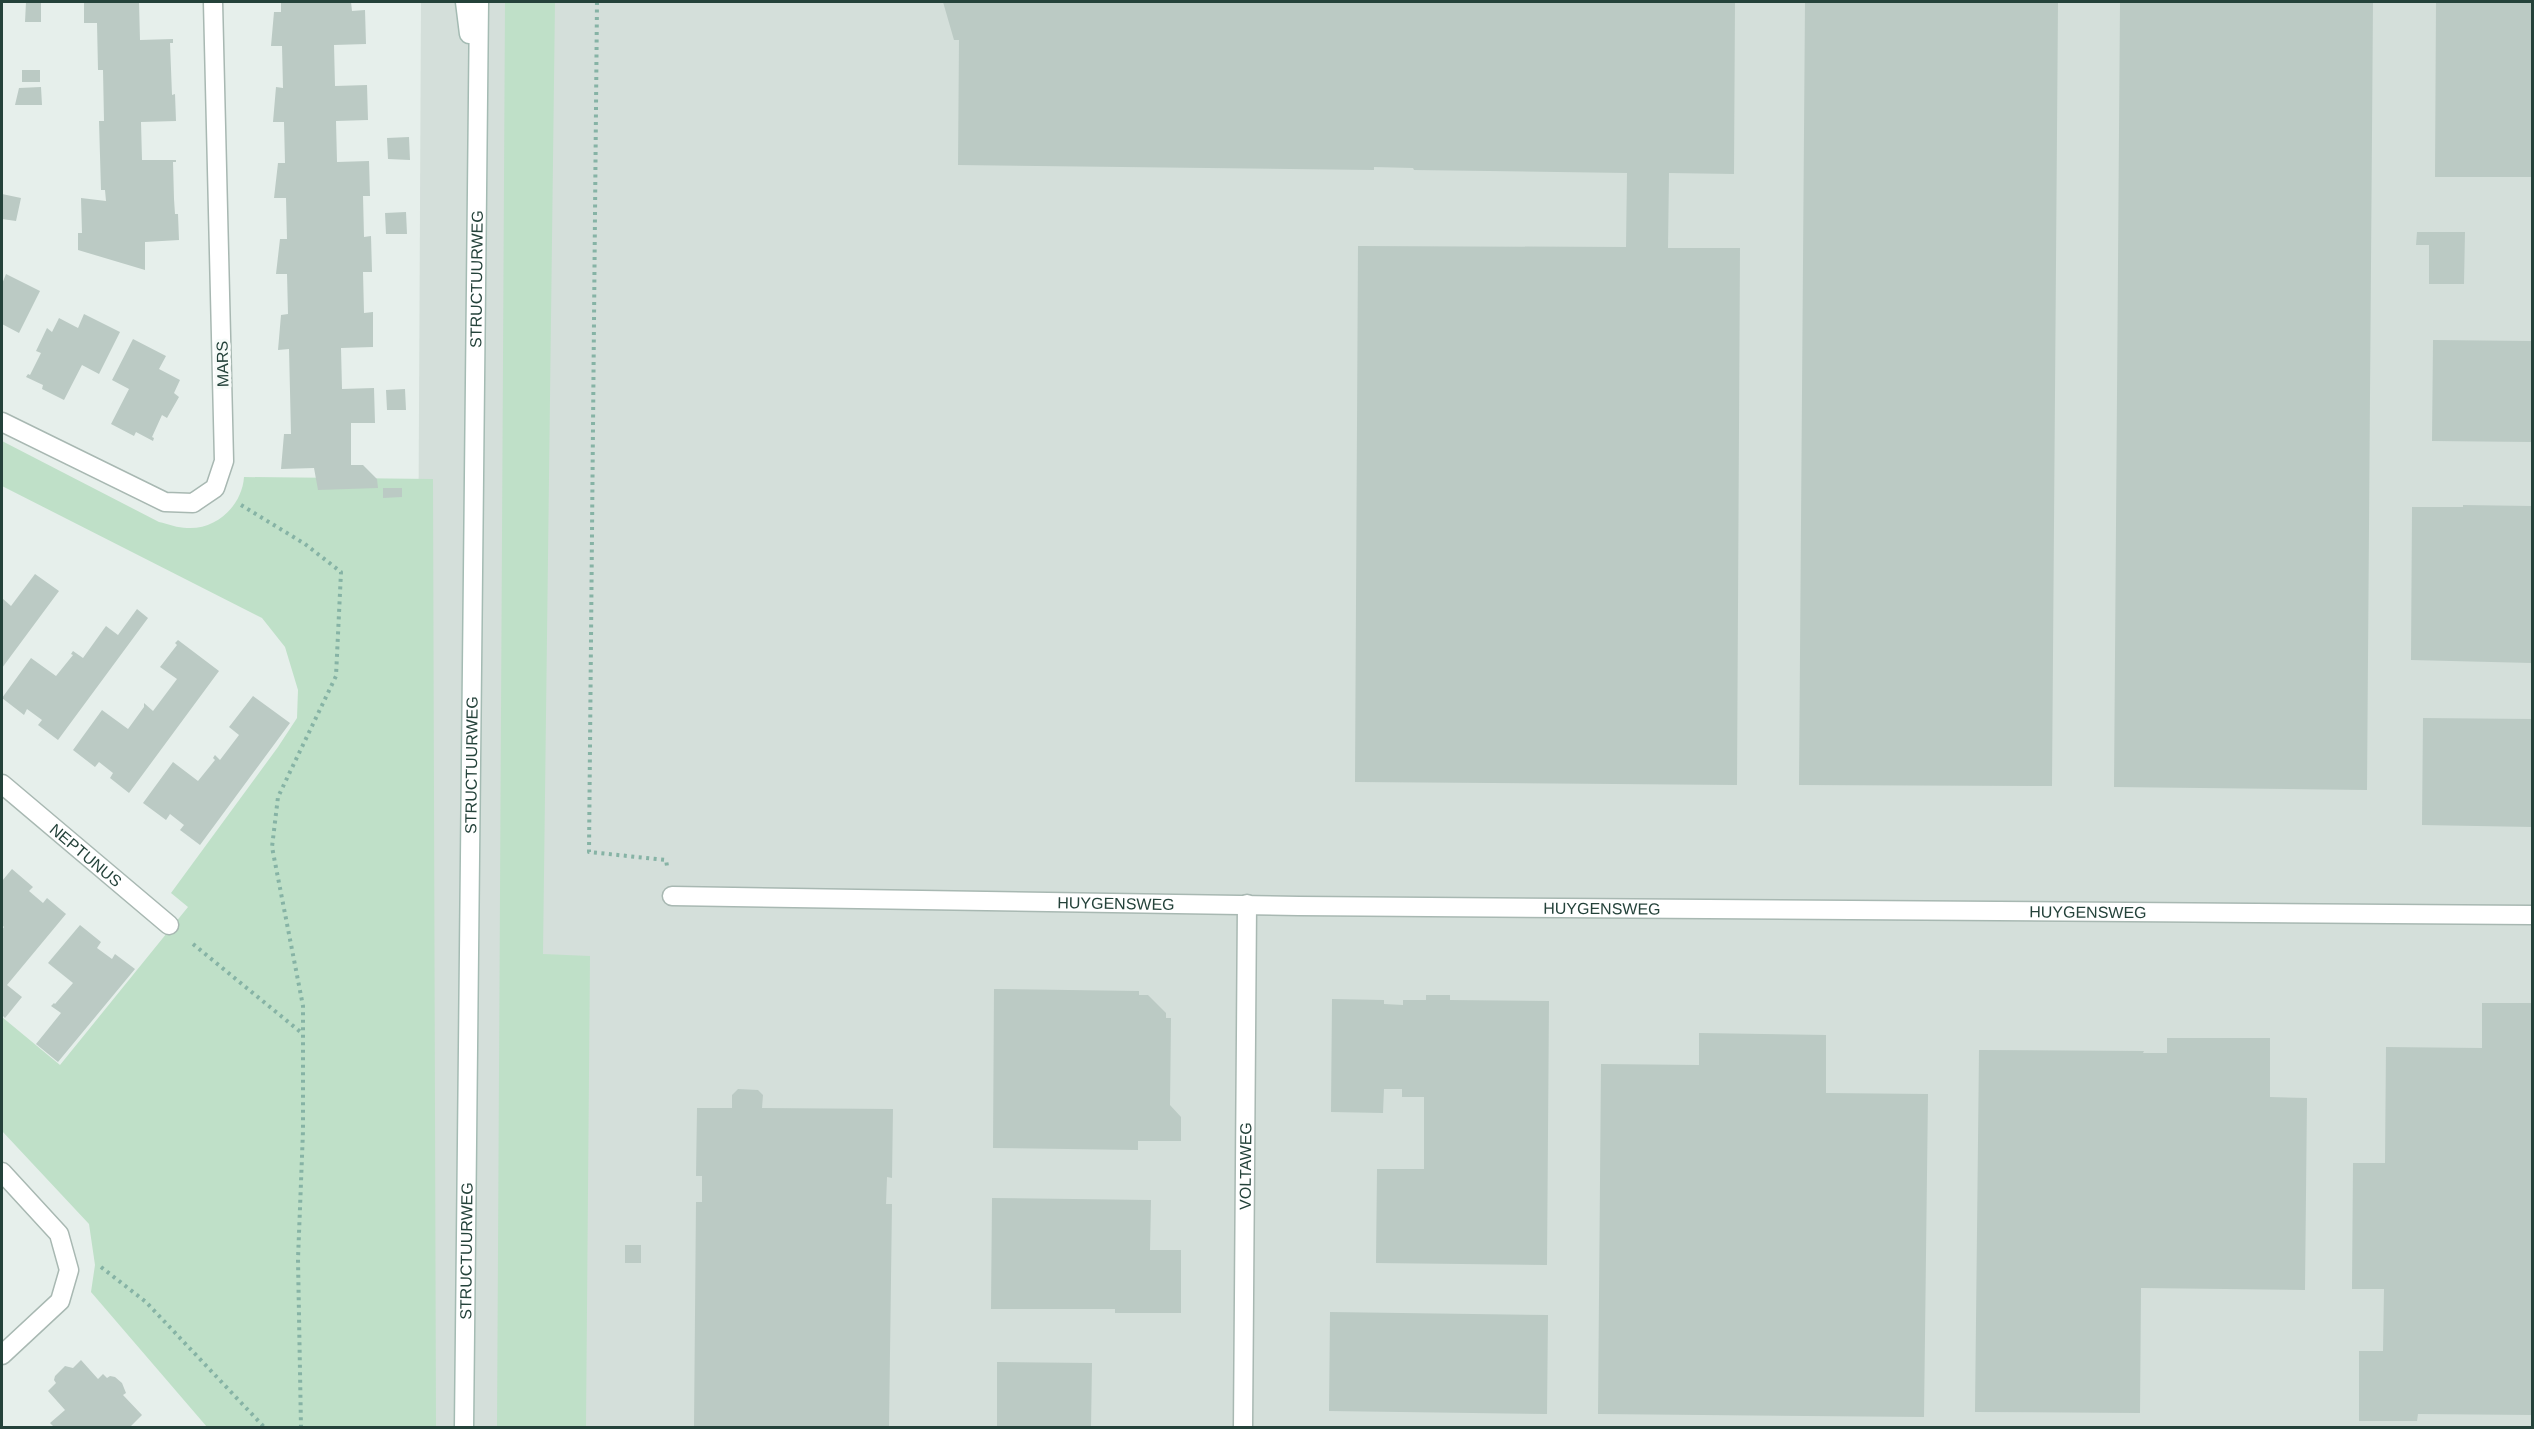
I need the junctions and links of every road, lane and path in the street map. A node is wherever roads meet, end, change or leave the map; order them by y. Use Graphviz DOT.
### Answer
graph roads {
  1 [pos="213,2"];
  2 [pos="465,2"];
  3 [pos="479,2"];
  4 [pos="597,2"];
  5 [pos="476,101"];
  6 [pos="2,422"];
  7 [pos="215,488"];
  8 [pos="2,784"];
  9 [pos="672,896"];
  10 [pos="1247,904"];
  11 [pos="2532,915"];
  12 [pos="169,925"];
  13 [pos="303,1034"];
  14 [pos="2,1172"];
  15 [pos="59,1234"];
  16 [pos="2,1355"];
  17 [pos="265,1428"];
  18 [pos="301,1428"];
  19 [pos="464,1428"];
  20 [pos="1243,1428"];
  1 -- 7 [label="street, MARS"];
  2 -- 5 [label="street, STRUCTUURWEG"];
  3 -- 5 [label="street, STRUCTUURWEG"];
  4 -- 9 [label="path"];
  5 -- 19 [label="street, STRUCTUURWEG"];
  6 -- 7 [label="street"];
  7 -- 13 [label="path"];
  8 -- 12 [label="street, NEPTUNUS"];
  9 -- 10 [label="street, HUYGENSWEG"];
  10 -- 11 [label="street, HUYGENSWEG"];
  10 -- 20 [label="street, VOLTAWEG"];
  12 -- 13 [label="path"];
  13 -- 18 [label="path"];
  14 -- 15 [label="street"];
  15 -- 16 [label="street"];
  15 -- 17 [label="path"];
}
